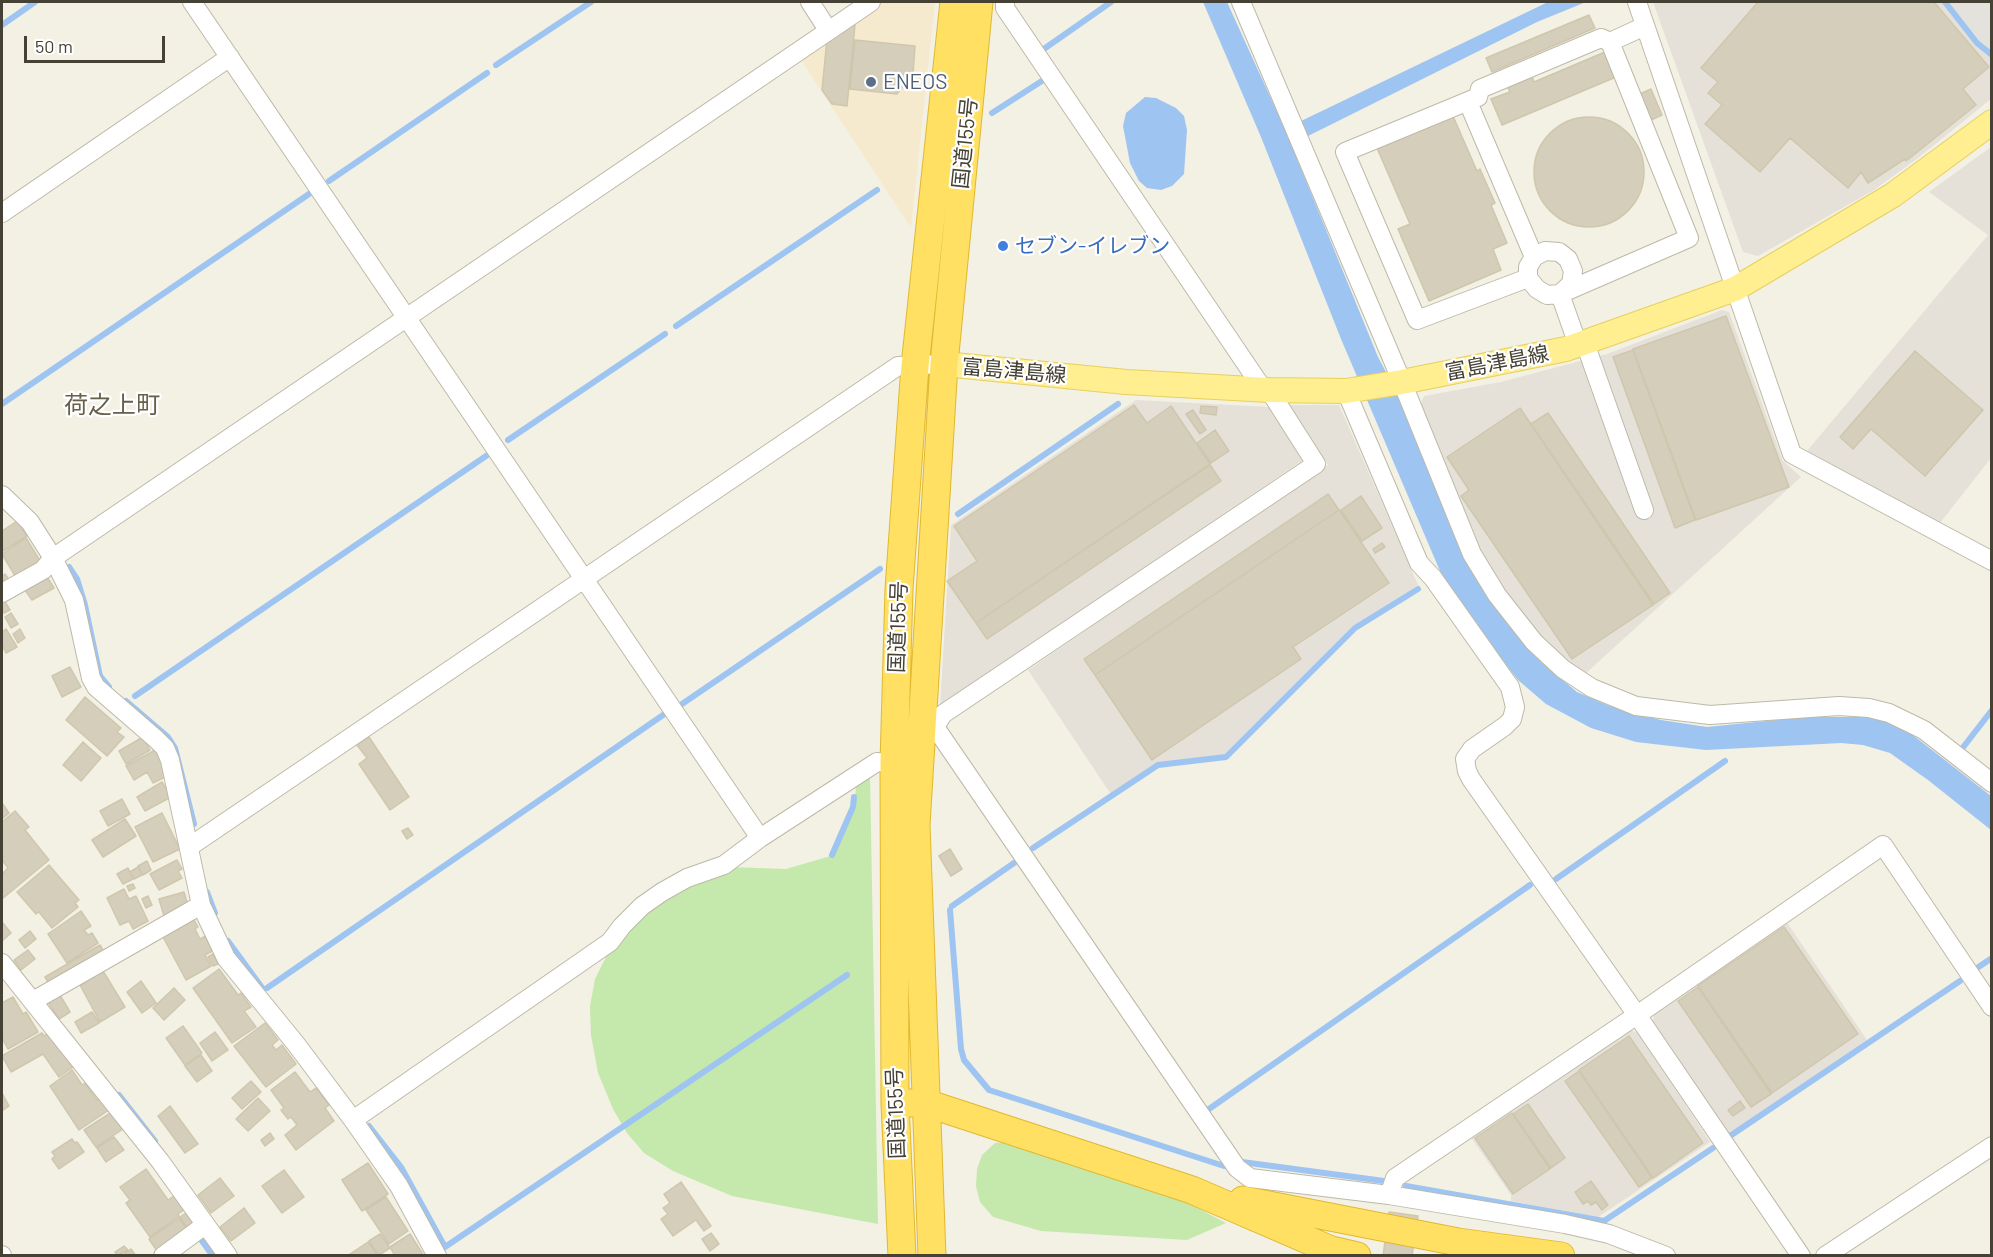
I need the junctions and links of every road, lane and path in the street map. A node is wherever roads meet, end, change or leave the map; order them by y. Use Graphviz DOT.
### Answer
graph roads {
  1 [pos="192,2"];
  2 [pos="810,2"];
  3 [pos="871,2"];
  4 [pos="954,2"];
  5 [pos="979,2"];
  6 [pos="1005,2"];
  7 [pos="1241,2"];
  8 [pos="1637,2"];
  9 [pos="1645,26"];
  10 [pos="828,30"];
  11 [pos="1611,42"];
  12 [pos="230,57"];
  13 [pos="1468,102"];
  14 [pos="1992,122"];
  15 [pos="2,213"];
  16 [pos="1534,257"];
  17 [pos="1528,278"];
  18 [pos="1735,289"];
  19 [pos="1560,294"];
  20 [pos="408,318"];
  21 [pos="1582,344"];
  22 [pos="944,364"];
  23 [pos="915,366"];
  24 [pos="1402,382"];
  25 [pos="1266,390"];
  26 [pos="1346,391"];
  27 [pos="2,495"];
  28 [pos="1644,510"];
  29 [pos="53,558"];
  30 [pos="1992,561"];
  31 [pos="585,578"];
  32 [pos="2,593"];
  33 [pos="929,726"];
  34 [pos="894,763"];
  35 [pos="1992,783"];
  36 [pos="760,838"];
  37 [pos="189,847"];
  38 [pos="201,904"];
  39 [pos="2,963"];
  40 [pos="33,1001"];
  41 [pos="1992,1007"];
  42 [pos="1637,1015"];
  43 [pos="895,1103"];
  44 [pos="926,1103"];
  45 [pos="352,1120"];
  46 [pos="1992,1146"];
  47 [pos="1192,1190"];
  48 [pos="1389,1195"];
  49 [pos="205,1225"];
  50 [pos="1458,1242"];
  51 [pos="163,1256"];
  52 [pos="228,1256"];
  53 [pos="437,1256"];
  54 [pos="902,1256"];
  55 [pos="932,1256"];
  56 [pos="1357,1256"];
  57 [pos="1505,1256"];
  58 [pos="1561,1256"];
  59 [pos="1666,1256"];
  60 [pos="1801,1256"];
  61 [pos="1825,1256"];
  1 -- 12 [label="street"];
  2 -- 10 [label="street"];
  3 -- 10 [label="street"];
  4 -- 23 [label="highway, 国道155号"];
  5 -- 22 [label="highway, 国道155号"];
  6 -- 25 [label="street"];
  7 -- 24 [label="street"];
  8 -- 9 [label="street"];
  9 -- 11 [label="street"];
  9 -- 18 [label="street"];
  10 -- 20 [label="street"];
  11 -- 13 [label="street"];
  11 -- 19 [label="street"];
  12 -- 15 [label="street"];
  12 -- 20 [label="street"];
  13 -- 16 [label="street"];
  13 -- 17 [label="street"];
  14 -- 18 [label="main road, 富島津島線"];
  16 -- 17 [label="street"];
  16 -- 19 [label="street"];
  17 -- 19 [label="street"];
  18 -- 21 [label="main road, 富島津島線"];
  18 -- 30 [label="street"];
  19 -- 21 [label="street"];
  20 -- 29 [label="street"];
  20 -- 31 [label="street"];
  21 -- 24 [label="main road, 富島津島線"];
  21 -- 28 [label="street"];
  22 -- 23 [label="street"];
  22 -- 25 [label="main road, 富島津島線"];
  22 -- 33 [label="highway, 国道155号"];
  23 -- 31 [label="street"];
  23 -- 34 [label="highway, 国道155号"];
  24 -- 26 [label="main road, 富島津島線"];
  24 -- 35 [label="street"];
  25 -- 26 [label="main road, 富島津島線"];
  25 -- 33 [label="street"];
  26 -- 42 [label="street"];
  27 -- 29 [label="street"];
  29 -- 32 [label="street"];
  29 -- 37 [label="street"];
  31 -- 36 [label="street"];
  31 -- 37 [label="street"];
  33 -- 44 [label="highway, 国道155号"];
  33 -- 48 [label="street"];
  34 -- 36 [label="street"];
  34 -- 43 [label="highway, 国道155号"];
  36 -- 45 [label="street"];
  37 -- 38 [label="street"];
  38 -- 40 [label="street"];
  38 -- 45 [label="street"];
  39 -- 40 [label="street"];
  40 -- 49 [label="street"];
  41 -- 42 [label="street"];
  42 -- 48 [label="street"];
  42 -- 60 [label="street"];
  43 -- 44 [label="highway"];
  43 -- 54 [label="highway, 国道155号"];
  44 -- 47 [label="highway"];
  44 -- 55 [label="highway, 国道155号"];
  45 -- 53 [label="street"];
  46 -- 61 [label="street"];
  47 -- 50 [label="highway"];
  47 -- 56 [label="highway"];
  48 -- 59 [label="street"];
  49 -- 51 [label="street"];
  49 -- 52 [label="street"];
  50 -- 57 [label="highway"];
  50 -- 58 [label="highway"];
}
